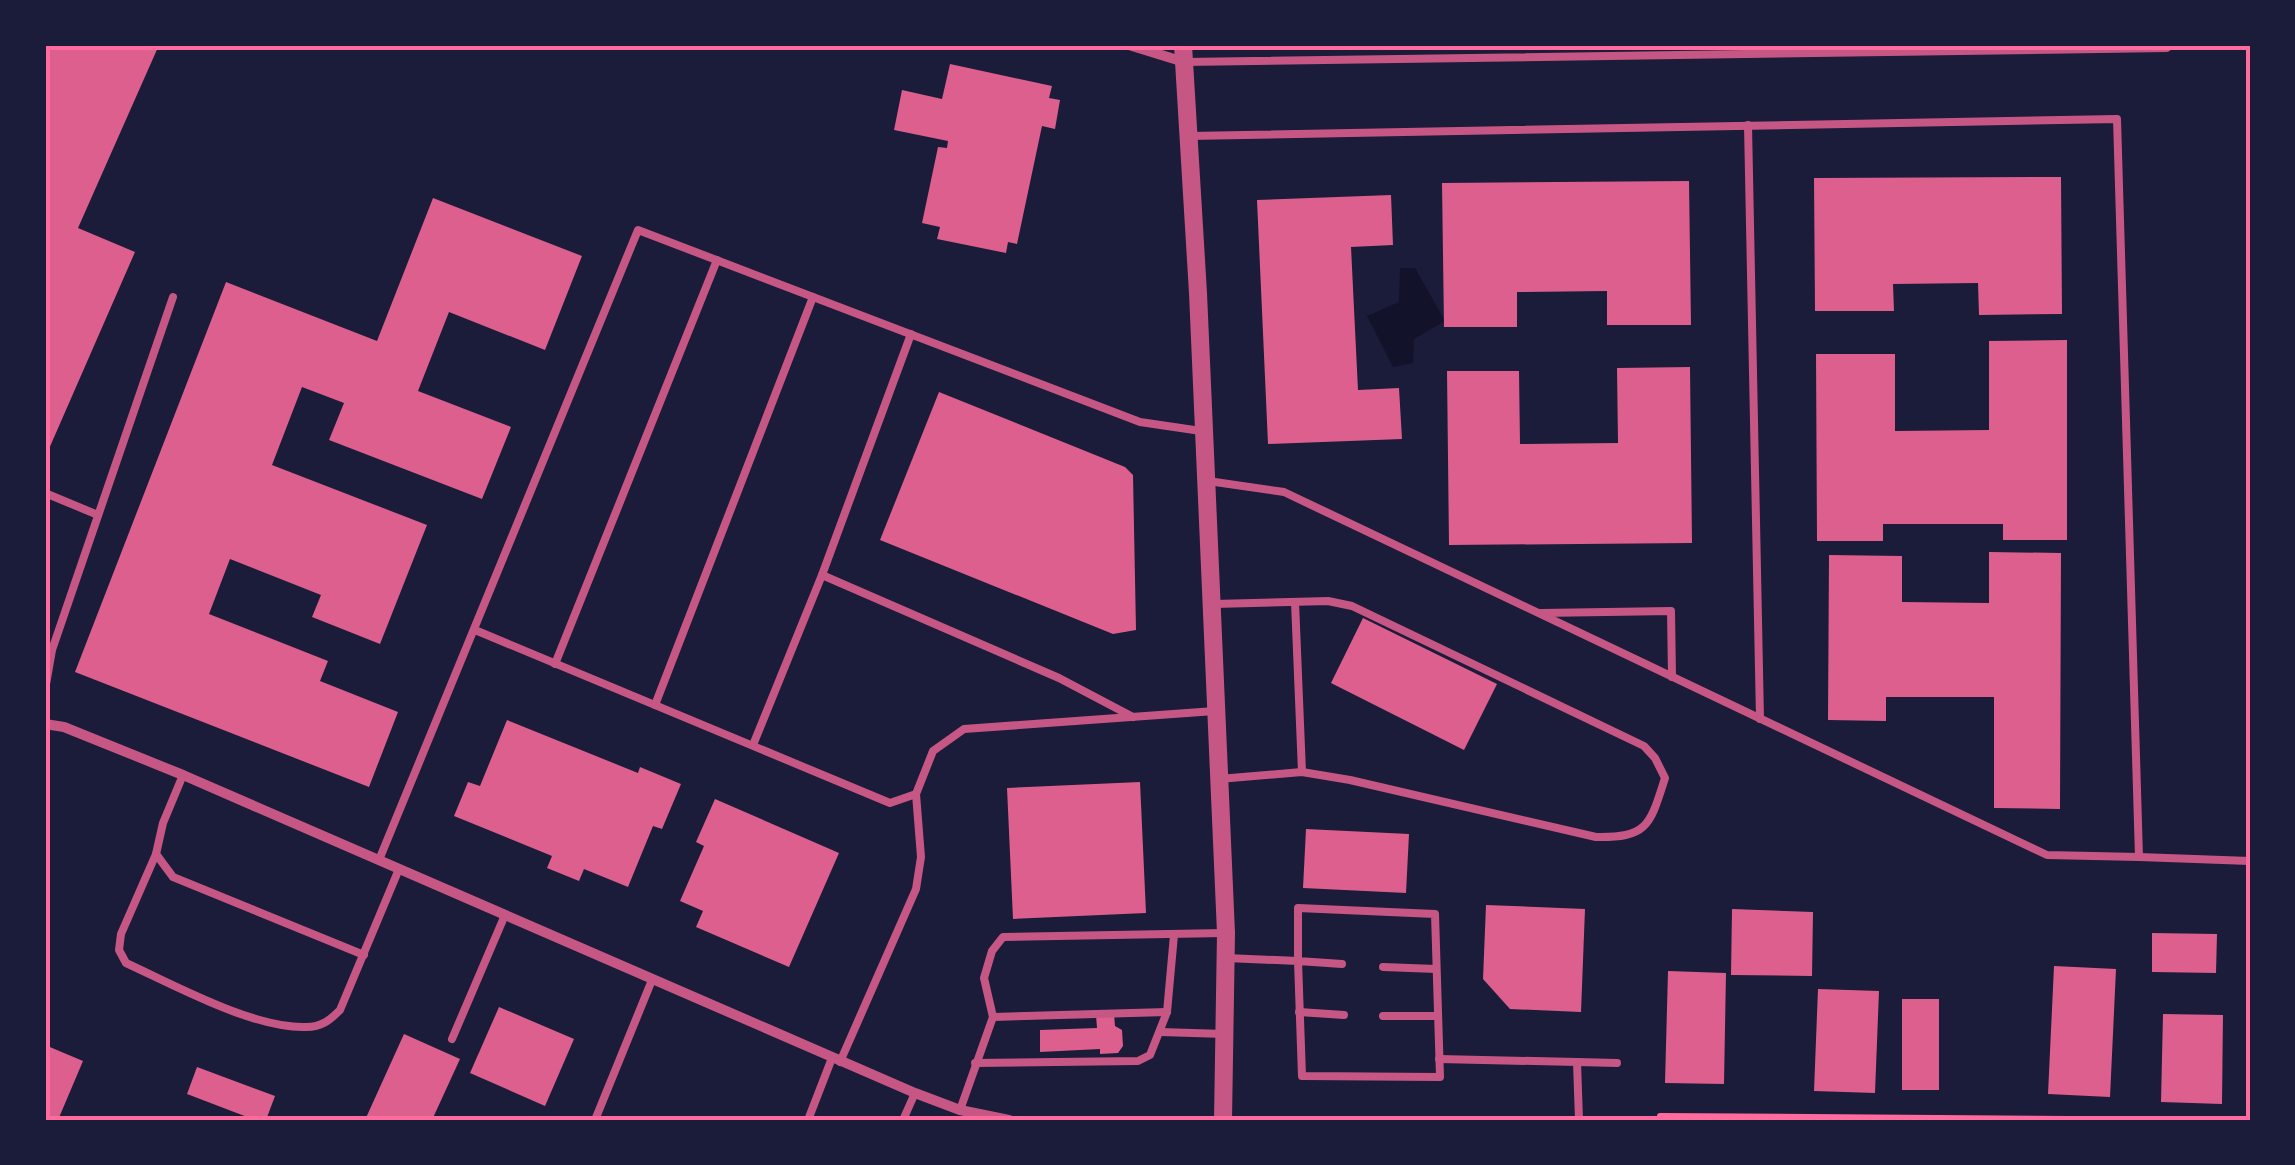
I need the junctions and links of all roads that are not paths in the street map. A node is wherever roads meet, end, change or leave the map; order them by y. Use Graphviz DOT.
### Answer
graph roads {
  1 [pos="1128,45"];
  2 [pos="2170,45"];
  3 [pos="1184,54"];
  4 [pos="1748,124"];
  5 [pos="1189,136"];
  6 [pos="717,260"];
  7 [pos="173,297"];
  8 [pos="812,297"];
  9 [pos="910,334"];
  10 [pos="1204,432"];
  11 [pos="1206,480"];
  12 [pos="45,493"];
  13 [pos="98,515"];
  14 [pos="822,575"];
  15 [pos="1295,602"];
  16 [pos="1212,604"];
  17 [pos="1538,613"];
  18 [pos="475,630"];
  19 [pos="50,643"];
  20 [pos="555,664"];
  21 [pos="1672,677"];
  22 [pos="45,690"];
  23 [pos="655,705"];
  24 [pos="1215,712"];
  25 [pos="1133,718"];
  26 [pos="1760,719"];
  27 [pos="45,724"];
  28 [pos="753,745"];
  29 [pos="1302,772"];
  30 [pos="183,775"];
  31 [pos="1219,778"];
  32 [pos="916,794"];
  33 [pos="156,854"];
  34 [pos="2140,856"];
  35 [pos="378,860"];
  36 [pos="2250,861"];
  37 [pos="398,869"];
  38 [pos="505,915"];
  39 [pos="1226,933"];
  40 [pos="1174,935"];
  41 [pos="364,955"];
  42 [pos="1226,958"];
  43 [pos="1298,961"];
  44 [pos="1342,964"];
  45 [pos="1384,968"];
  46 [pos="1436,970"];
  47 [pos="652,980"];
  48 [pos="1167,1012"];
  49 [pos="1299,1012"];
  50 [pos="1344,1015"];
  51 [pos="1382,1016"];
  52 [pos="1438,1016"];
  53 [pos="993,1017"];
  54 [pos="1160,1032"];
  55 [pos="1226,1034"];
  56 [pos="452,1039"];
  57 [pos="836,1060"];
  58 [pos="1438,1060"];
  59 [pos="1578,1062"];
  60 [pos="974,1063"];
  61 [pos="1617,1063"];
  62 [pos="914,1093"];
  63 [pos="960,1110"];
  64 [pos="595,1120"];
  65 [pos="808,1120"];
  66 [pos="902,1120"];
  67 [pos="1006,1120"];
  68 [pos="1223,1120"];
  69 [pos="1579,1120"];
  1 -- 3 [label="street"];
  2 -- 3 [label="lane"];
  3 -- 5 [label="street"];
  4 -- 5 [label="lane"];
  4 -- 26 [label="lane"];
  4 -- 34 [label="lane"];
  5 -- 10 [label="street"];
  6 -- 8 [label="lane"];
  6 -- 18 [label="lane"];
  6 -- 20 [label="lane"];
  7 -- 13 [label="lane"];
  8 -- 9 [label="lane"];
  8 -- 23 [label="lane"];
  9 -- 10 [label="lane"];
  9 -- 14 [label="lane"];
  10 -- 11 [label="street"];
  11 -- 16 [label="street"];
  11 -- 17 [label="lane"];
  12 -- 13 [label="lane"];
  13 -- 19 [label="lane"];
  14 -- 25 [label="lane"];
  14 -- 28 [label="lane"];
  15 -- 16 [label="lane"];
  15 -- 29 [label="lane"];
  15 -- 29 [label="lane"];
  16 -- 24 [label="street"];
  17 -- 21 [label="lane"];
  17 -- 21 [label="lane"];
  18 -- 20 [label="lane"];
  18 -- 35 [label="lane"];
  19 -- 22 [label="lane"];
  20 -- 23 [label="lane"];
  21 -- 26 [label="lane"];
  23 -- 28 [label="lane"];
  24 -- 25 [label="lane"];
  24 -- 31 [label="street"];
  25 -- 32 [label="lane"];
  26 -- 34 [label="lane"];
  27 -- 30 [label="street"];
  28 -- 32 [label="lane"];
  29 -- 31 [label="lane"];
  30 -- 33 [label="lane"];
  30 -- 35 [label="street"];
  31 -- 39 [label="street"];
  32 -- 57 [label="lane"];
  33 -- 41 [label="lane"];
  33 -- 41 [label="lane"];
  34 -- 36 [label="lane"];
  35 -- 37 [label="street"];
  37 -- 38 [label="street"];
  37 -- 41 [label="lane"];
  38 -- 47 [label="street"];
  38 -- 56 [label="lane"];
  39 -- 40 [label="lane"];
  39 -- 42 [label="street"];
  40 -- 48 [label="lane"];
  40 -- 53 [label="lane"];
  42 -- 43 [label="lane"];
  42 -- 55 [label="street"];
  43 -- 44 [label="lane"];
  43 -- 46 [label="lane"];
  43 -- 49 [label="lane"];
  45 -- 46 [label="lane"];
  46 -- 52 [label="lane"];
  47 -- 57 [label="street"];
  47 -- 64 [label="lane"];
  48 -- 53 [label="lane"];
  48 -- 54 [label="lane"];
  49 -- 50 [label="lane"];
  49 -- 58 [label="lane"];
  51 -- 52 [label="lane"];
  52 -- 58 [label="lane"];
  53 -- 60 [label="lane"];
  54 -- 55 [label="lane"];
  54 -- 60 [label="lane"];
  55 -- 68 [label="street"];
  57 -- 62 [label="street"];
  57 -- 65 [label="lane"];
  58 -- 59 [label="lane"];
  59 -- 61 [label="lane"];
  59 -- 69 [label="lane"];
  60 -- 63 [label="lane"];
  62 -- 63 [label="street"];
  62 -- 66 [label="lane"];
  63 -- 67 [label="street"];
}
